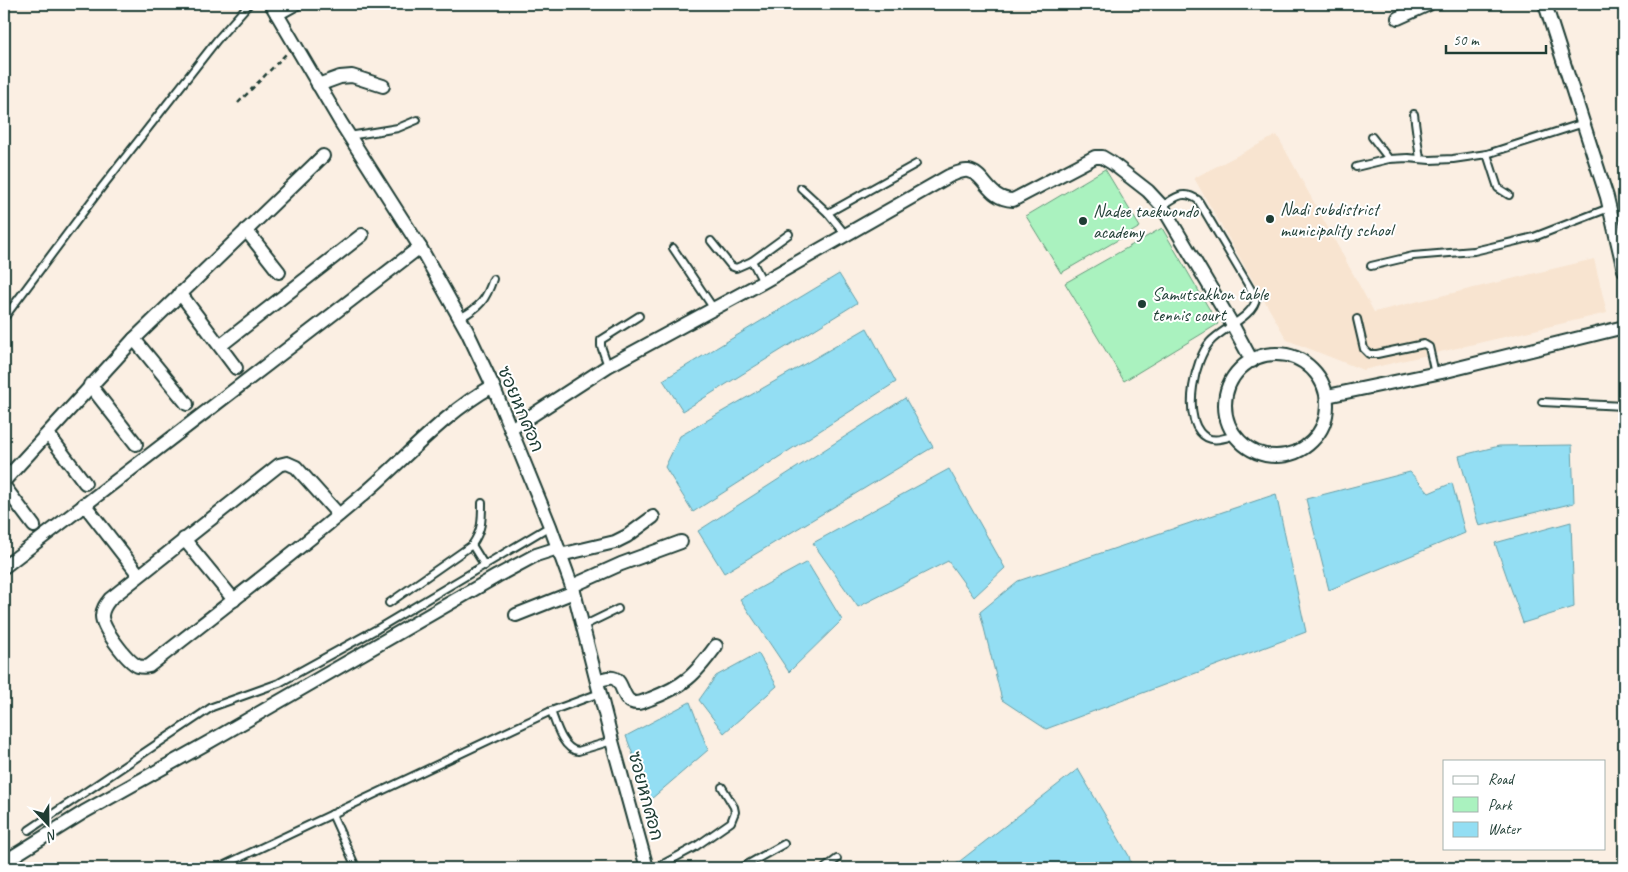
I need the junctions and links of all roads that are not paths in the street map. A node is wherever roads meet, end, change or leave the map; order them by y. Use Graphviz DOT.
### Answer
graph roads {
  1 [pos="295,4"];
  2 [pos="1429,4"];
  3 [pos="1545,4"];
  4 [pos="247,6"];
  5 [pos="274,9"];
  6 [pos="1398,18"];
  7 [pos="318,85"];
  8 [pos="383,86"];
  9 [pos="1414,114"];
  10 [pos="417,120"];
  11 [pos="1584,123"];
  12 [pos="349,136"];
  13 [pos="1372,137"];
  14 [pos="1487,154"];
  15 [pos="324,156"];
  16 [pos="1389,159"];
  17 [pos="1420,159"];
  18 [pos="916,164"];
  19 [pos="1356,167"];
  20 [pos="801,188"];
  21 [pos="1509,194"];
  22 [pos="1162,206"];
  23 [pos="1609,208"];
  24 [pos="828,213"];
  25 [pos="246,230"];
  26 [pos="789,234"];
  27 [pos="845,234"];
  28 [pos="362,235"];
  29 [pos="711,241"];
  30 [pos="673,248"];
  31 [pos="416,250"];
  32 [pos="752,261"];
  33 [pos="1371,266"];
  34 [pos="1624,268"];
  35 [pos="279,272"];
  36 [pos="493,279"];
  37 [pos="763,282"];
  38 [pos="180,293"];
  39 [pos="714,308"];
  40 [pos="638,316"];
  41 [pos="4,318"];
  42 [pos="460,318"];
  43 [pos="1357,319"];
  44 [pos="1232,324"];
  45 [pos="1624,327"];
  46 [pos="134,339"];
  47 [pos="220,346"];
  48 [pos="1252,361"];
  49 [pos="608,366"];
  50 [pos="236,368"];
  51 [pos="1435,374"];
  52 [pos="90,385"];
  53 [pos="483,392"];
  54 [pos="1327,396"];
  55 [pos="1542,402"];
  56 [pos="187,404"];
  57 [pos="1624,406"];
  58 [pos="511,429"];
  59 [pos="48,434"];
  60 [pos="1235,435"];
  61 [pos="136,444"];
  62 [pos="4,481"];
  63 [pos="86,483"];
  64 [pos="4,486"];
  65 [pos="482,503"];
  66 [pos="84,504"];
  67 [pos="339,515"];
  68 [pos="653,517"];
  69 [pos="34,526"];
  70 [pos="546,528"];
  71 [pos="184,539"];
  72 [pos="681,542"];
  73 [pos="472,545"];
  74 [pos="556,551"];
  75 [pos="485,566"];
  76 [pos="4,567"];
  77 [pos="139,575"];
  78 [pos="571,591"];
  79 [pos="234,600"];
  80 [pos="389,603"];
  81 [pos="618,609"];
  82 [pos="516,615"];
  83 [pos="583,626"];
  84 [pos="716,646"];
  85 [pos="596,690"];
  86 [pos="551,711"];
  87 [pos="608,742"];
  88 [pos="722,787"];
  89 [pos="332,814"];
  90 [pos="29,830"];
  91 [pos="784,844"];
  92 [pos="837,859"];
  93 [pos="4,862"];
  94 [pos="355,865"];
  95 [pos="218,868"];
  96 [pos="647,868"];
  97 [pos="656,868"];
  98 [pos="741,868"];
  99 [pos="825,868"];
  1 -- 5 [label="street"];
  2 -- 6 [label="street"];
  3 -- 11 [label="street"];
  4 -- 41 [label="lane"];
  5 -- 7 [label="street, ซอยหกศอก"];
  7 -- 8 [label="street"];
  7 -- 12 [label="street, ซอยหกศอก"];
  9 -- 17 [label="lane"];
  10 -- 12 [label="lane"];
  11 -- 14 [label="lane"];
  11 -- 23 [label="street"];
  12 -- 31 [label="street, ซอยหกศอก"];
  13 -- 16 [label="lane"];
  14 -- 17 [label="lane"];
  14 -- 21 [label="lane"];
  15 -- 25 [label="street"];
  16 -- 17 [label="lane"];
  16 -- 19 [label="lane"];
  18 -- 24 [label="lane"];
  20 -- 24 [label="lane"];
  22 -- 27 [label="street"];
  22 -- 44 [label="street"];
  22 -- 44 [label="lane"];
  23 -- 33 [label="lane"];
  23 -- 34 [label="street"];
  24 -- 27 [label="lane"];
  25 -- 35 [label="street"];
  25 -- 38 [label="street"];
  26 -- 32 [label="lane"];
  27 -- 37 [label="street"];
  28 -- 47 [label="street"];
  29 -- 32 [label="lane"];
  30 -- 39 [label="lane"];
  31 -- 42 [label="street, ซอยหกศอก"];
  31 -- 66 [label="street"];
  32 -- 37 [label="lane"];
  36 -- 42 [label="lane"];
  37 -- 39 [label="street"];
  38 -- 46 [label="street"];
  38 -- 47 [label="street"];
  39 -- 49 [label="street"];
  40 -- 49 [label="lane"];
  42 -- 53 [label="street, ซอยหกศอก"];
  43 -- 51 [label="lane"];
  44 -- 48 [label="street"];
  44 -- 60 [label="lane"];
  45 -- 51 [label="street"];
  46 -- 52 [label="street"];
  46 -- 56 [label="street"];
  47 -- 50 [label="street"];
  48 -- 54 [label="street"];
  48 -- 60 [label="street"];
  49 -- 58 [label="street"];
  51 -- 54 [label="street"];
  52 -- 59 [label="street"];
  52 -- 61 [label="street"];
  53 -- 58 [label="street, ซอยหกศอก"];
  53 -- 67 [label="street"];
  54 -- 60 [label="street"];
  55 -- 57 [label="lane"];
  58 -- 70 [label="street, ซอยหกศอก"];
  59 -- 62 [label="street"];
  59 -- 63 [label="street"];
  64 -- 69 [label="street"];
  65 -- 73 [label="lane"];
  66 -- 76 [label="street"];
  66 -- 77 [label="street"];
  67 -- 71 [label="street"];
  67 -- 79 [label="street"];
  68 -- 74 [label="street"];
  70 -- 74 [label="street, ซอยหกศอก"];
  70 -- 75 [label="lane"];
  71 -- 77 [label="street"];
  71 -- 79 [label="street"];
  72 -- 78 [label="street"];
  73 -- 75 [label="lane"];
  73 -- 80 [label="lane"];
  74 -- 78 [label="street, ซอยหกศอก"];
  74 -- 93 [label="street"];
  75 -- 90 [label="lane"];
  77 -- 79 [label="street"];
  78 -- 82 [label="street"];
  78 -- 83 [label="street, ซอยหกศอก"];
  81 -- 83 [label="lane"];
  83 -- 85 [label="street, ซอยหกศอก"];
  84 -- 85 [label="street"];
  85 -- 86 [label="lane"];
  85 -- 87 [label="street, ซอยหกศอก"];
  86 -- 87 [label="lane"];
  86 -- 89 [label="lane"];
  87 -- 96 [label="street, ซอยหกศอก"];
  88 -- 97 [label="lane"];
  89 -- 94 [label="lane"];
  89 -- 95 [label="lane"];
  91 -- 98 [label="lane"];
  92 -- 99 [label="lane"];
}
